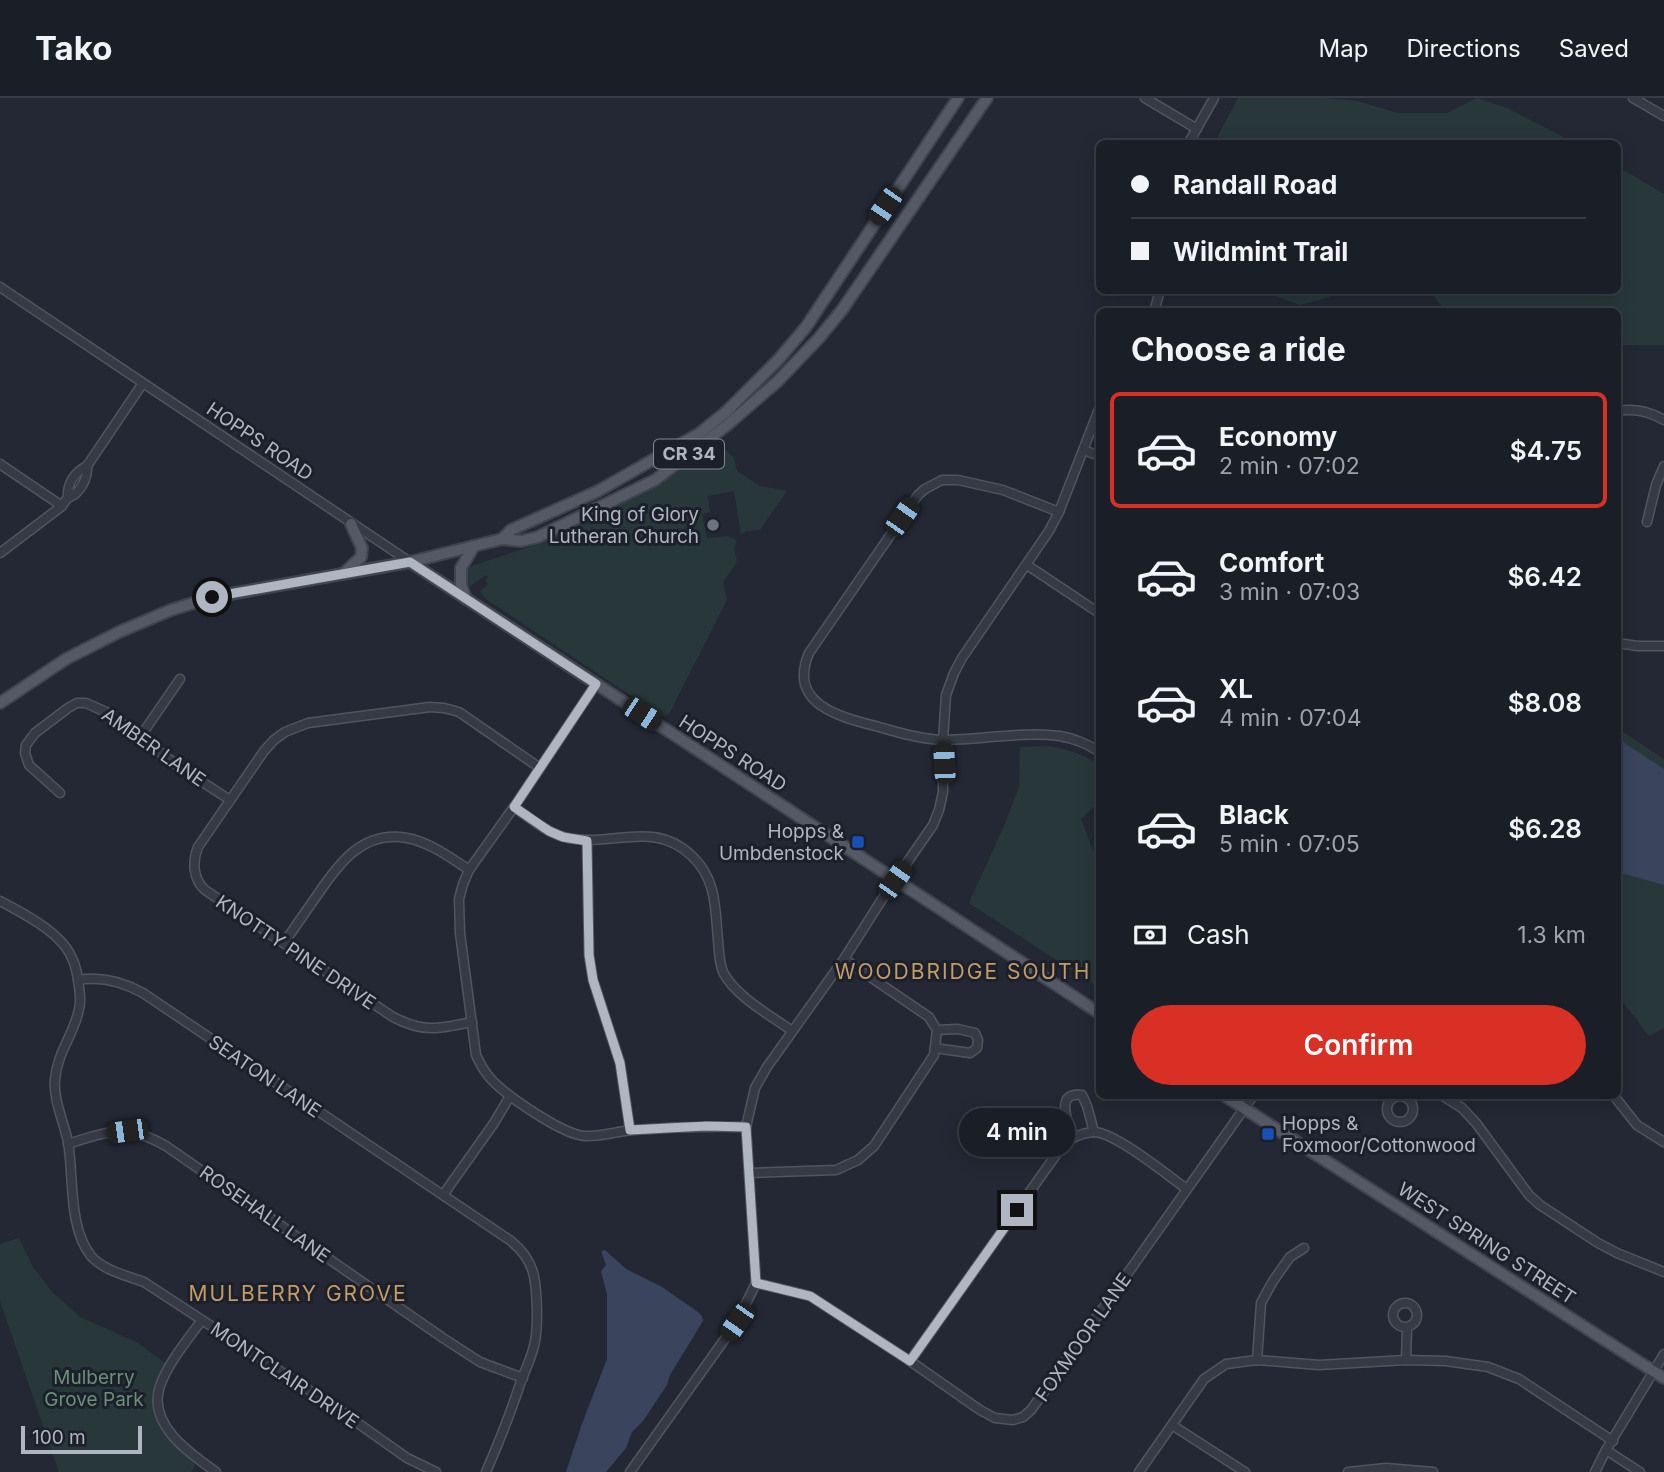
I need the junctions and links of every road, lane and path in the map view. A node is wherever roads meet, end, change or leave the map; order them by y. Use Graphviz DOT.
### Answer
graph roads {
  1 [pos="958,98"];
  2 [pos="987,98"];
  3 [pos="1145,98"];
  4 [pos="1214,98"];
  5 [pos="1633,98"];
  6 [pos="1664,117"];
  7 [pos="1196,129"];
  8 [pos="1190,140"];
  9 [pos="0,287"];
  10 [pos="142,383"];
  11 [pos="1621,410"];
  12 [pos="1096,417"];
  13 [pos="1664,420"];
  14 [pos="1084,450"];
  15 [pos="1096,455"];
  16 [pos="0,464"];
  17 [pos="1664,466"];
  18 [pos="62,506"];
  19 [pos="1059,512"];
  20 [pos="1647,522"];
  21 [pos="351,524"];
  22 [pos="502,539"];
  23 [pos="474,546"];
  24 [pos="0,553"];
  25 [pos="410,562"];
  26 [pos="1027,565"];
  27 [pos="343,574"];
  28 [pos="467,599"];
  29 [pos="1096,611"];
  30 [pos="1621,644"];
  31 [pos="1664,646"];
  32 [pos="180,679"];
  33 [pos="596,684"];
  34 [pos="0,703"];
  35 [pos="140,737"];
  36 [pos="943,740"];
  37 [pos="1096,751"];
  38 [pos="540,768"];
  39 [pos="60,793"];
  40 [pos="230,800"];
  41 [pos="514,807"];
  42 [pos="587,841"];
  43 [pos="469,870"];
  44 [pos="895,880"];
  45 [pos="0,901"];
  46 [pos="284,943"];
  47 [pos="844,959"];
  48 [pos="78,979"];
  49 [pos="1096,1011"];
  50 [pos="472,1022"];
  51 [pos="937,1030"];
  52 [pos="792,1031"];
  53 [pos="935,1048"];
  54 [pos="510,1096"];
  55 [pos="1230,1099"];
  56 [pos="1251,1099"];
  57 [pos="1448,1099"];
  58 [pos="1616,1099"];
  59 [pos="1244,1108"];
  60 [pos="746,1127"];
  61 [pos="630,1130"];
  62 [pos="1094,1132"];
  63 [pos="1073,1137"];
  64 [pos="1664,1142"];
  65 [pos="68,1144"];
  66 [pos="749,1173"];
  67 [pos="1187,1189"];
  68 [pos="443,1195"];
  69 [pos="1304,1248"];
  70 [pos="1664,1272"];
  71 [pos="756,1283"];
  72 [pos="202,1320"];
  73 [pos="1407,1327"];
  74 [pos="1664,1354"];
  75 [pos="1256,1360"];
  76 [pos="1406,1360"];
  77 [pos="910,1361"];
  78 [pos="1653,1371"];
  79 [pos="523,1378"];
  80 [pos="1664,1378"];
  81 [pos="1172,1425"];
  82 [pos="1613,1441"];
  83 [pos="1606,1450"];
  84 [pos="204,1463"];
  85 [pos="198,1472"];
  86 [pos="216,1472"];
  87 [pos="436,1472"];
  88 [pos="486,1472"];
  89 [pos="630,1472"];
  90 [pos="1139,1472"];
  91 [pos="1245,1472"];
  92 [pos="1348,1472"];
  93 [pos="1433,1472"];
  94 [pos="1595,1472"];
  95 [pos="1640,1472"];
  1 -- 22 [label="main road, CR 34"];
  2 -- 22 [label="main road, CR 34"];
  3 -- 7 [label="street"];
  4 -- 7 [label="street"];
  5 -- 6 [label="street"];
  7 -- 8 [label="street"];
  9 -- 10 [label="street, HOPPS ROAD"];
  10 -- 18 [label="street"];
  10 -- 21 [label="street, HOPPS ROAD"];
  11 -- 13 [label="street"];
  12 -- 14 [label="street"];
  14 -- 15 [label="street"];
  14 -- 19 [label="street"];
  16 -- 18 [label="street"];
  17 -- 20 [label="street"];
  18 -- 24 [label="street"];
  19 -- 26 [label="street"];
  19 -- 36 [label="street"];
  21 -- 25 [label="street, HOPPS ROAD"];
  21 -- 27 [label="main road"];
  22 -- 23 [label="main road, CR 34"];
  23 -- 25 [label="main road, CR 34"];
  23 -- 28 [label="main road"];
  25 -- 27 [label="main road, CR 34"];
  25 -- 28 [label="main road, HOPPS ROAD"];
  26 -- 29 [label="street"];
  26 -- 36 [label="street"];
  27 -- 34 [label="main road, CR 34"];
  28 -- 33 [label="main road, HOPPS ROAD"];
  30 -- 31 [label="street"];
  32 -- 35 [label="street"];
  33 -- 38 [label="street"];
  33 -- 44 [label="main road, HOPPS ROAD"];
  35 -- 39 [label="street, AMBER LANE"];
  35 -- 40 [label="street, AMBER LANE"];
  36 -- 37 [label="street"];
  36 -- 44 [label="street"];
  38 -- 40 [label="street, KNOTTY PINE DRIVE"];
  38 -- 41 [label="street"];
  40 -- 46 [label="street, KNOTTY PINE DRIVE"];
  41 -- 42 [label="street"];
  41 -- 43 [label="street"];
  42 -- 52 [label="street"];
  42 -- 61 [label="street"];
  43 -- 46 [label="street"];
  43 -- 50 [label="street"];
  44 -- 47 [label="street"];
  44 -- 49 [label="main road, HOPPS ROAD"];
  45 -- 48 [label="street"];
  46 -- 50 [label="street, KNOTTY PINE DRIVE"];
  47 -- 51 [label="street"];
  47 -- 52 [label="street"];
  48 -- 65 [label="street, MONTCLAIR DRIVE"];
  48 -- 68 [label="street, SEATON LANE"];
  50 -- 54 [label="street"];
  51 -- 53 [label="street"];
  51 -- 53 [label="street"];
  52 -- 60 [label="street"];
  53 -- 66 [label="street"];
  54 -- 61 [label="street"];
  54 -- 68 [label="street"];
  55 -- 59 [label="main road"];
  56 -- 59 [label="street, FOXMOOR LANE"];
  57 -- 70 [label="street"];
  58 -- 64 [label="street"];
  59 -- 67 [label="street, FOXMOOR LANE"];
  59 -- 78 [label="main road, WEST SPRING STREET"];
  60 -- 61 [label="street"];
  60 -- 66 [label="street"];
  62 -- 63 [label="street"];
  62 -- 63 [label="street"];
  62 -- 67 [label="street"];
  63 -- 77 [label="street"];
  65 -- 72 [label="street, MONTCLAIR DRIVE"];
  65 -- 79 [label="street, ROSEHALL LANE"];
  66 -- 71 [label="street"];
  67 -- 77 [label="street, FOXMOOR LANE"];
  68 -- 79 [label="street, SEATON LANE"];
  69 -- 75 [label="street"];
  71 -- 77 [label="street, FOXMOOR LANE"];
  71 -- 89 [label="street"];
  72 -- 84 [label="street"];
  72 -- 87 [label="street, MONTCLAIR DRIVE"];
  73 -- 76 [label="street"];
  74 -- 78 [label="street"];
  75 -- 76 [label="street"];
  75 -- 81 [label="street"];
  76 -- 82 [label="street"];
  78 -- 80 [label="main road, WEST SPRING STREET"];
  78 -- 82 [label="street"];
  79 -- 88 [label="street, SEATON LANE"];
  81 -- 90 [label="street"];
  81 -- 91 [label="street"];
  82 -- 83 [label="street"];
  83 -- 94 [label="street"];
  83 -- 95 [label="street"];
  84 -- 85 [label="street"];
  84 -- 86 [label="street"];
  92 -- 93 [label="street"];
}
